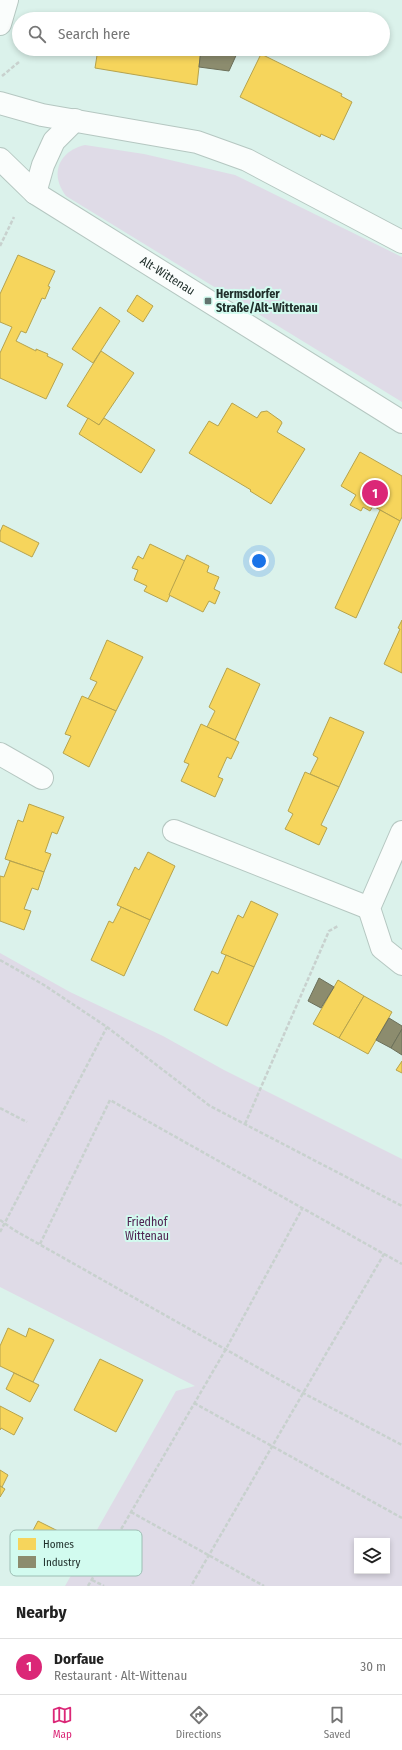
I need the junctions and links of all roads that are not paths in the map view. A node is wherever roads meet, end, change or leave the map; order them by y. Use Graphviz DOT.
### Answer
graph roads {
  1 [pos="7,0"];
  2 [pos="0,24"];
  3 [pos="0,103"];
  4 [pos="75,120"];
  5 [pos="0,159"];
  6 [pos="35,193"];
  7 [pos="402,242"];
  8 [pos="402,422"];
  9 [pos="0,754"];
  10 [pos="42,778"];
  11 [pos="174,831"];
  12 [pos="402,832"];
  13 [pos="369,908"];
  14 [pos="402,964"];
  1 -- 2 [label="main road"];
  3 -- 4 [label="main road"];
  4 -- 6 [label="main road"];
  4 -- 7 [label="main road"];
  5 -- 6 [label="main road, Alt-Wittenau"];
  6 -- 8 [label="main road, Alt-Wittenau"];
  9 -- 10 [label="main road"];
  11 -- 13 [label="main road"];
  12 -- 13 [label="main road"];
  13 -- 14 [label="main road"];
}
